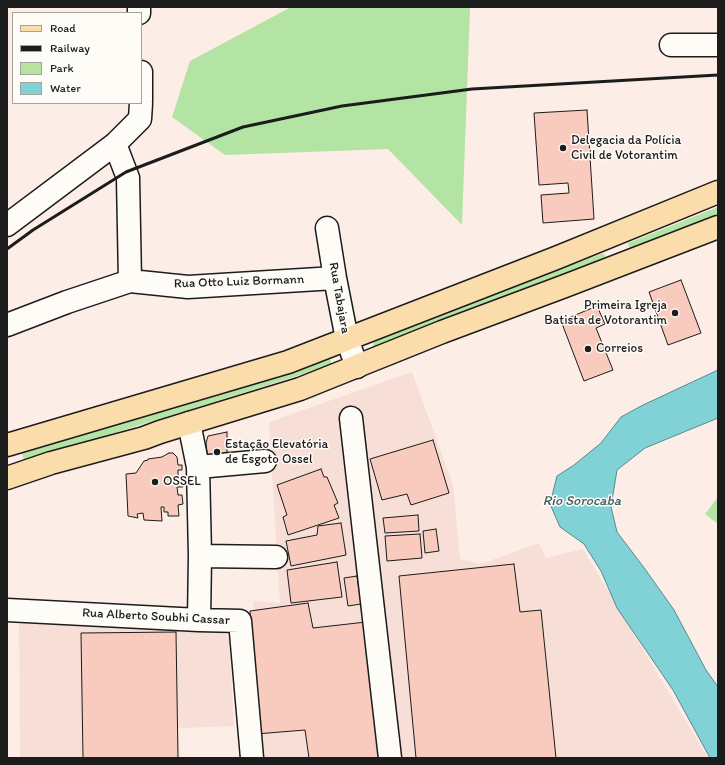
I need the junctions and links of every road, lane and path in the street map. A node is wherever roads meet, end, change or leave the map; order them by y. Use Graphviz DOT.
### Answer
graph roads {
  1 [pos="671,45"];
  2 [pos="718,46"];
  3 [pos="141,107"];
  4 [pos="116,144"];
  5 [pos="718,192"];
  6 [pos="7,225"];
  7 [pos="718,226"];
  8 [pos="327,228"];
  9 [pos="611,236"];
  10 [pos="623,264"];
  11 [pos="335,278"];
  12 [pos="130,281"];
  13 [pos="7,324"];
  14 [pos="347,339"];
  15 [pos="357,367"];
  16 [pos="351,418"];
  17 [pos="189,424"];
  18 [pos="7,445"];
  19 [pos="265,461"];
  20 [pos="198,467"];
  21 [pos="7,478"];
  22 [pos="200,556"];
  23 [pos="276,557"];
  24 [pos="7,610"];
  25 [pos="199,620"];
  26 [pos="252,758"];
  27 [pos="390,758"];
  1 -- 2 [label="street"];
  3 -- 4 [label="street"];
  4 -- 6 [label="street"];
  4 -- 12 [label="street"];
  5 -- 9 [label="main road"];
  7 -- 10 [label="main road"];
  8 -- 11 [label="street, Rua Tabajara"];
  9 -- 10 [label="main road"];
  9 -- 14 [label="main road"];
  10 -- 15 [label="main road"];
  11 -- 12 [label="street, Rua Otto Luiz Bormann"];
  11 -- 14 [label="street, Rua Tabajara"];
  12 -- 13 [label="street, Rua Otto Luiz Bormann"];
  14 -- 15 [label="street, Rua Tabajara"];
  14 -- 18 [label="main road"];
  15 -- 17 [label="main road"];
  16 -- 27 [label="street"];
  17 -- 20 [label="street"];
  17 -- 21 [label="main road"];
  19 -- 20 [label="street"];
  20 -- 22 [label="street"];
  22 -- 23 [label="street"];
  22 -- 25 [label="street"];
  24 -- 25 [label="street, Rua Alberto Soubhi Cassar"];
  25 -- 26 [label="street, Rua Alberto Soubhi Cassar"];
}
